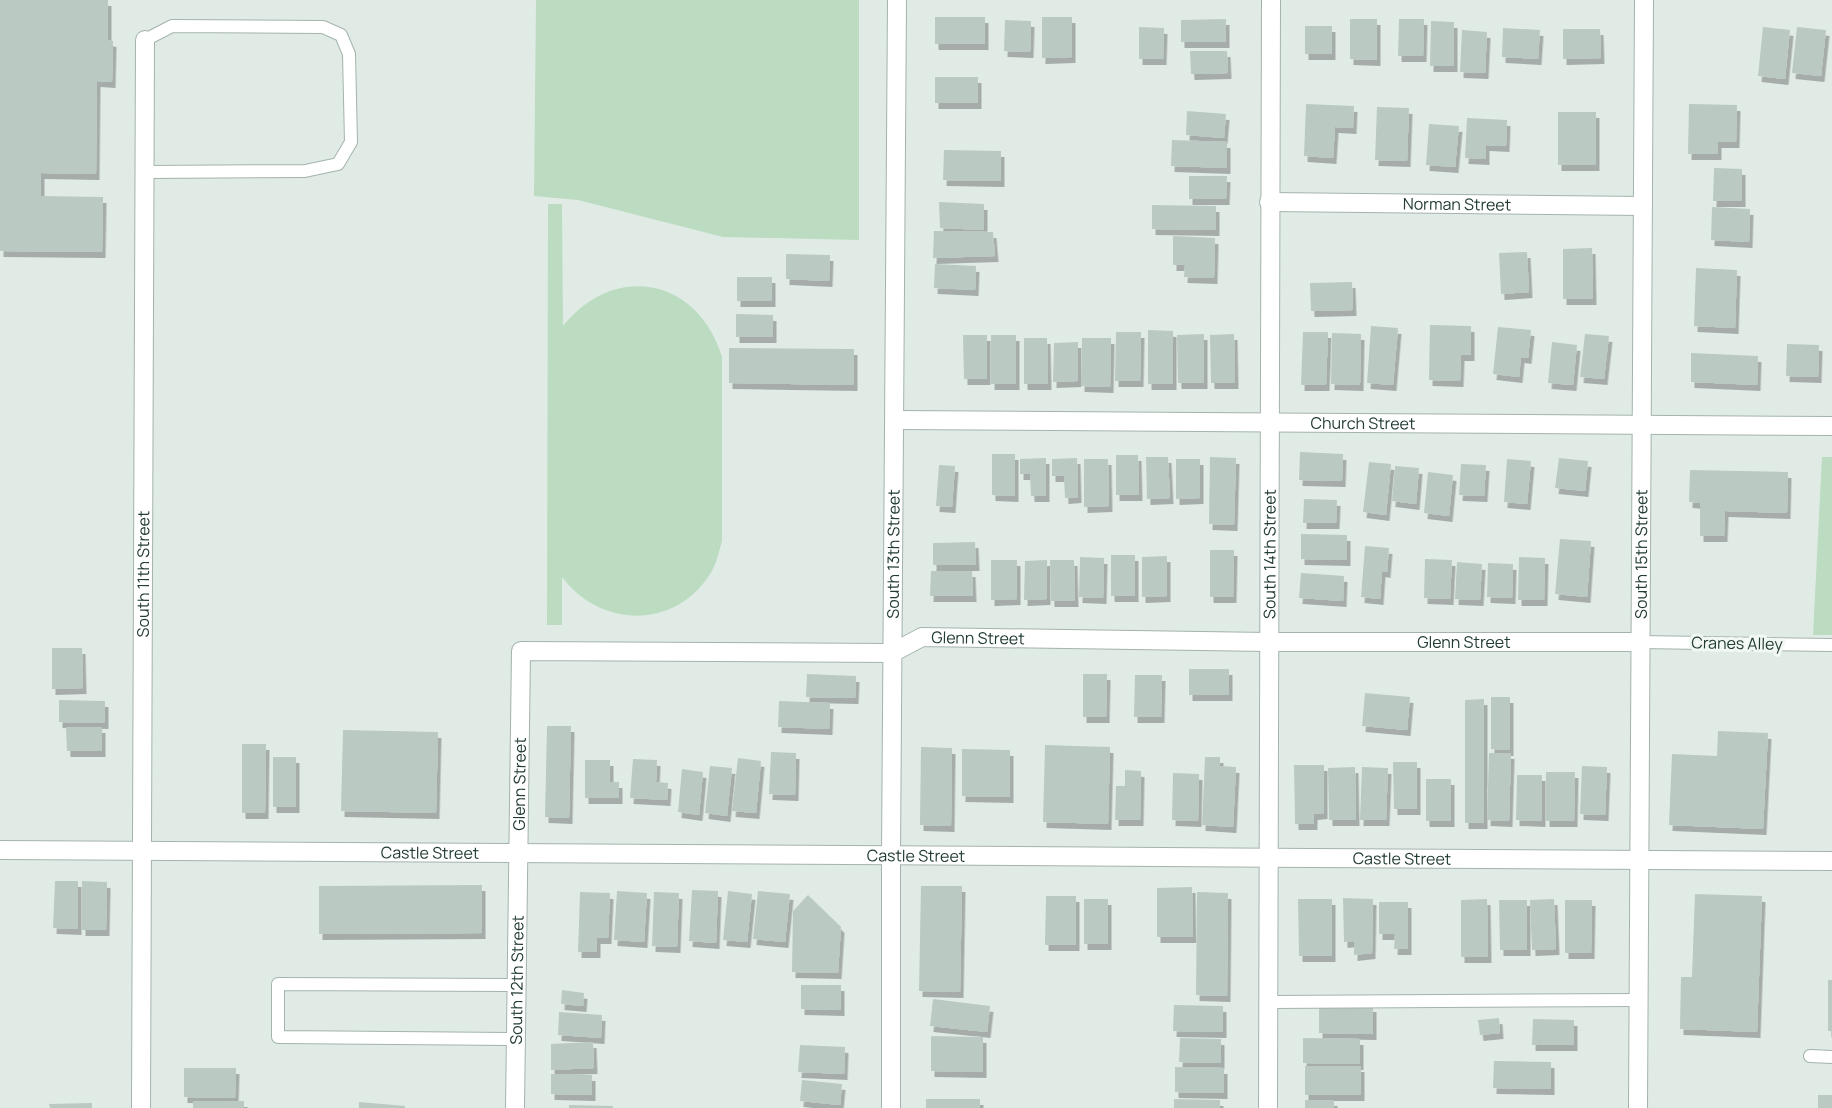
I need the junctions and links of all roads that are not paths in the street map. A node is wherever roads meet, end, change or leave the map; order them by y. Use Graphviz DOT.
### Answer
graph roads {
  1 [pos="897,0"];
  2 [pos="1271,0"];
  3 [pos="1644,0"];
  4 [pos="145,40"];
  5 [pos="146,172"];
  6 [pos="1269,202"];
  7 [pos="1643,206"];
  8 [pos="895,420"];
  9 [pos="1269,422"];
  10 [pos="1642,425"];
  11 [pos="1832,426"];
  12 [pos="1268,642"];
  13 [pos="1641,642"];
  14 [pos="1832,645"];
  15 [pos="892,653"];
  16 [pos="0,850"];
  17 [pos="142,851"];
  18 [pos="517,853"];
  19 [pos="891,855"];
  20 [pos="1269,858"];
  21 [pos="1639,860"];
  22 [pos="1832,861"];
  23 [pos="516,986"];
  24 [pos="1639,1000"];
  25 [pos="1269,1002"];
  26 [pos="516,1039"];
  27 [pos="1810,1056"];
  28 [pos="1832,1057"];
  29 [pos="141,1108"];
  30 [pos="515,1108"];
  31 [pos="891,1108"];
  32 [pos="1268,1108"];
  33 [pos="1638,1108"];
  1 -- 8 [label="street, South 13th Street"];
  2 -- 6 [label="street, South 14th Street"];
  3 -- 7 [label="street, South 15th Street"];
  4 -- 5 [label="street, South 11th Street"];
  4 -- 5 [label="lane"];
  5 -- 17 [label="street, South 11th Street"];
  6 -- 7 [label="street, Norman Street"];
  6 -- 9 [label="street, South 14th Street"];
  7 -- 10 [label="street, South 15th Street"];
  8 -- 9 [label="street, Church Street"];
  8 -- 15 [label="street, South 13th Street"];
  9 -- 10 [label="street, Church Street"];
  9 -- 12 [label="street, South 14th Street"];
  10 -- 11 [label="street, Church Street"];
  10 -- 13 [label="street, South 15th Street"];
  12 -- 13 [label="street, Glenn Street"];
  12 -- 15 [label="street, Glenn Street"];
  12 -- 20 [label="street, South 14th Street"];
  13 -- 14 [label="lane, Cranes Alley"];
  13 -- 21 [label="street, South 15th Street"];
  15 -- 18 [label="street, Glenn Street"];
  15 -- 19 [label="street, South 13th Street"];
  16 -- 17 [label="street, Castle Street"];
  17 -- 18 [label="street, Castle Street"];
  17 -- 29 [label="street, South 11th Street"];
  18 -- 19 [label="street, Castle Street"];
  18 -- 23 [label="street, South 12th Street"];
  19 -- 20 [label="street, Castle Street"];
  19 -- 31 [label="street, South 13th Street"];
  20 -- 21 [label="street, Castle Street"];
  20 -- 25 [label="street, South 14th Street"];
  21 -- 22 [label="street, Castle Street"];
  21 -- 24 [label="street, South 15th Street"];
  23 -- 26 [label="street, South 12th Street"];
  23 -- 26 [label="lane"];
  24 -- 25 [label="lane"];
  24 -- 33 [label="street, South 15th Street"];
  25 -- 32 [label="street, South 14th Street"];
  26 -- 30 [label="street, South 12th Street"];
  27 -- 28 [label="lane"];
}
